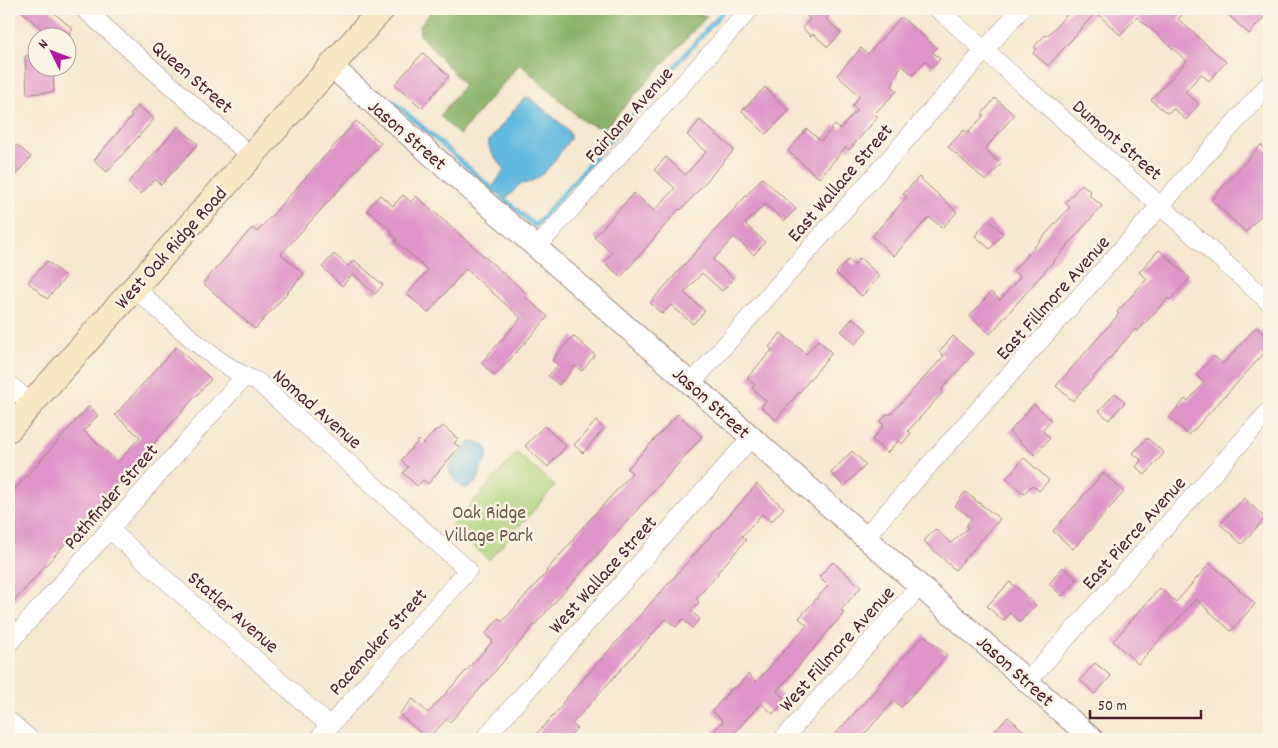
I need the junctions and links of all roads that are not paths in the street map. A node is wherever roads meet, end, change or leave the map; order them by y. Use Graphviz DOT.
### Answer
graph roads {
  1 [pos="84,9"];
  2 [pos="382,9"];
  3 [pos="750,9"];
  4 [pos="938,9"];
  5 [pos="1020,9"];
  6 [pos="984,49"];
  7 [pos="331,66"];
  8 [pos="1269,84"];
  9 [pos="251,156"];
  10 [pos="1162,206"];
  11 [pos="537,247"];
  12 [pos="134,288"];
  13 [pos="1269,302"];
  14 [pos="244,377"];
  15 [pos="9,384"];
  16 [pos="691,384"];
  17 [pos="31,404"];
  18 [pos="1269,411"];
  19 [pos="9,429"];
  20 [pos="751,438"];
  21 [pos="109,530"];
  22 [pos="865,537"];
  23 [pos="468,570"];
  24 [pos="920,586"];
  25 [pos="9,643"];
  26 [pos="1028,681"];
  27 [pos="9,720"];
  28 [pos="330,726"];
  29 [pos="30,739"];
  30 [pos="318,739"];
  31 [pos="484,739"];
  32 [pos="783,739"];
  33 [pos="1092,739"];
  1 -- 9 [label="street, Queen Street"];
  2 -- 7 [label="main road, West Oak Ridge Road"];
  3 -- 11 [label="street, Fairlane Avenue"];
  4 -- 6 [label="street, Dumont Street"];
  5 -- 6 [label="street, East Wallace Street"];
  6 -- 10 [label="street, Dumont Street"];
  6 -- 16 [label="street, East Wallace Street"];
  7 -- 9 [label="main road, West Oak Ridge Road"];
  7 -- 11 [label="street, Jason Street"];
  8 -- 10 [label="street, East Fillmore Avenue"];
  9 -- 12 [label="main road, West Oak Ridge Road"];
  10 -- 13 [label="street, Dumont Street"];
  10 -- 22 [label="street, East Fillmore Avenue"];
  11 -- 16 [label="street, Jason Street"];
  12 -- 14 [label="street, Nomad Avenue"];
  12 -- 17 [label="main road, West Oak Ridge Road"];
  14 -- 21 [label="street, Pathfinder Street"];
  14 -- 23 [label="street, Nomad Avenue"];
  15 -- 17 [label="street"];
  16 -- 20 [label="street, Jason Street"];
  17 -- 19 [label="main road, West Oak Ridge Road"];
  18 -- 26 [label="street, East Pierce Avenue"];
  20 -- 22 [label="street, Jason Street"];
  20 -- 31 [label="street, West Wallace Street"];
  21 -- 25 [label="street, Pathfinder Street"];
  21 -- 28 [label="street, Statler Avenue"];
  22 -- 24 [label="street, Jason Street"];
  23 -- 28 [label="street, Pacemaker Street"];
  24 -- 26 [label="street, Jason Street"];
  24 -- 32 [label="street, West Fillmore Avenue"];
  26 -- 33 [label="street, Jason Street"];
  27 -- 29 [label="street"];
  28 -- 30 [label="street, Pacemaker Street"];
}
